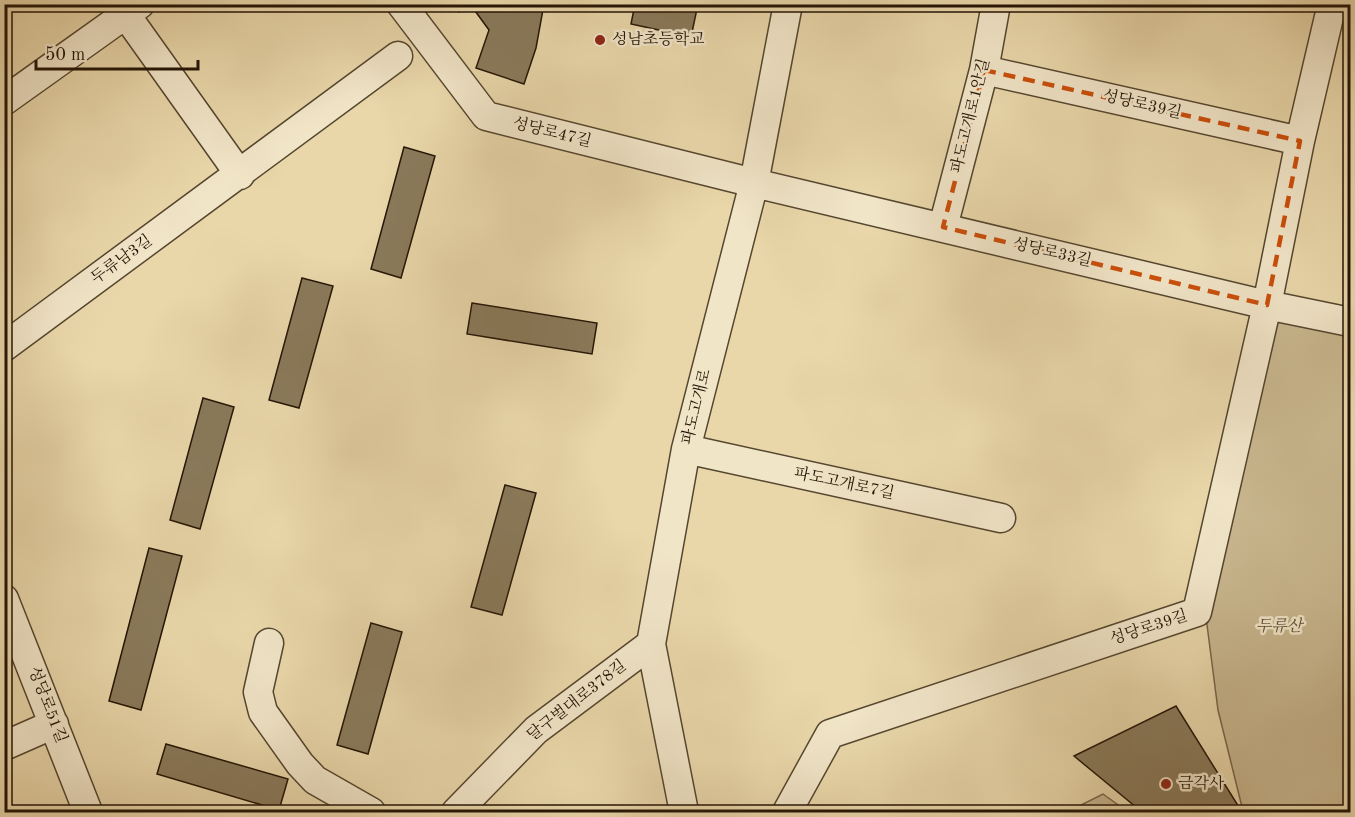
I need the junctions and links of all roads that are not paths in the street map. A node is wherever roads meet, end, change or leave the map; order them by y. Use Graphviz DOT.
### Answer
graph roads {
  1 [pos="788,4"];
  2 [pos="996,4"];
  3 [pos="1332,4"];
  4 [pos="404,9"];
  5 [pos="133,10"];
  6 [pos="439,55"];
  7 [pos="398,57"];
  8 [pos="984,70"];
  9 [pos="4,101"];
  10 [pos="1300,141"];
  11 [pos="240,174"];
  12 [pos="754,183"];
  13 [pos="943,227"];
  14 [pos="1267,305"];
  15 [pos="1350,322"];
  16 [pos="4,347"];
  17 [pos="686,449"];
  18 [pos="1001,518"];
  19 [pos="4,599"];
  20 [pos="269,643"];
  21 [pos="651,644"];
  22 [pos="54,724"];
  23 [pos="4,746"];
  24 [pos="88,813"];
  25 [pos="371,813"];
  26 [pos="456,813"];
  27 [pos="684,813"];
  28 [pos="787,813"];
  1 -- 12 [label="street, 파도고개로"];
  2 -- 8 [label="street, 파도고개로1안길"];
  3 -- 10 [label="street, 성당로39길"];
  4 -- 6 [label="street, 성당로47길"];
  4 -- 7 [label="street"];
  5 -- 9 [label="street"];
  5 -- 11 [label="street"];
  6 -- 7 [label="street"];
  6 -- 12 [label="street, 성당로47길"];
  7 -- 11 [label="street, 두류남3길"];
  8 -- 10 [label="street, 성당로39길"];
  8 -- 13 [label="street, 파도고개로1안길"];
  10 -- 14 [label="street, 성당로39길"];
  11 -- 16 [label="street, 두류남3길"];
  12 -- 13 [label="street, 성당로33길"];
  12 -- 17 [label="street, 파도고개로"];
  13 -- 14 [label="street, 성당로33길"];
  14 -- 15 [label="street, 성당로33길"];
  14 -- 28 [label="street, 성당로39길"];
  17 -- 18 [label="street, 파도고개로7길"];
  17 -- 21 [label="street, 파도고개로"];
  19 -- 22 [label="street, 성당로51길"];
  20 -- 25 [label="street"];
  21 -- 26 [label="street, 달구벌대로378길"];
  21 -- 27 [label="street, 파도고개로"];
  22 -- 23 [label="street"];
  22 -- 24 [label="street, 성당로51길"];
}
